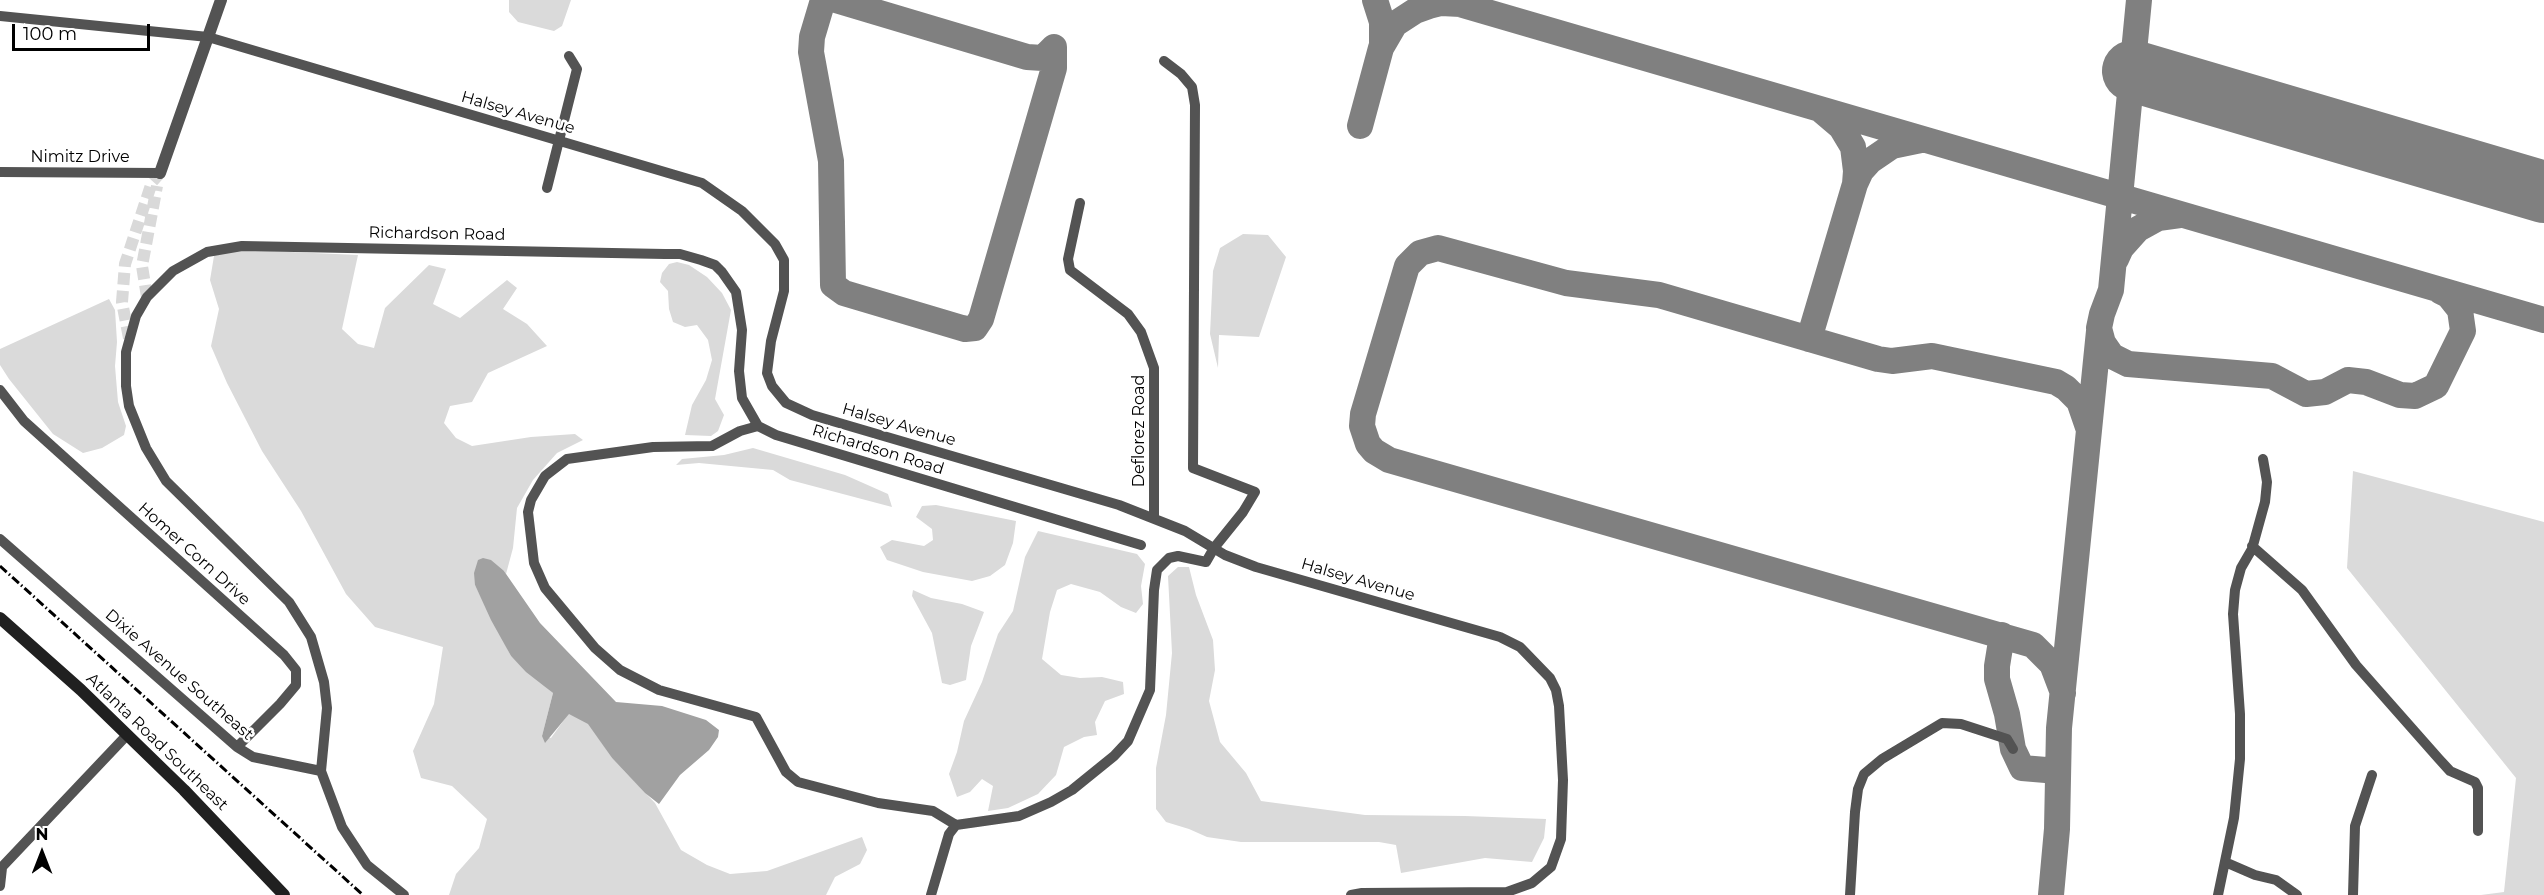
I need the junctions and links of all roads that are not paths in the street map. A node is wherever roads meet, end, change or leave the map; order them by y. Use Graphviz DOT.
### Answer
graph roads {
  1 [pos="221,0"];
  2 [pos="0,16"];
  3 [pos="208,37"];
  4 [pos="568,56"];
  5 [pos="1164,61"];
  6 [pos="559,141"];
  7 [pos="0,172"];
  8 [pos="160,173"];
  9 [pos="547,188"];
  10 [pos="1080,203"];
  11 [pos="0,390"];
  12 [pos="758,426"];
  13 [pos="2263,459"];
  14 [pos="1154,517"];
  15 [pos="0,539"];
  16 [pos="1141,545"];
  17 [pos="2252,546"];
  18 [pos="1214,548"];
  19 [pos="0,618"];
  20 [pos="127,735"];
  21 [pos="237,747"];
  22 [pos="2013,749"];
  23 [pos="321,771"];
  24 [pos="2372,776"];
  25 [pos="956,825"];
  26 [pos="2478,831"];
  27 [pos="2225,862"];
  28 [pos="1,868"];
  29 [pos="0,886"];
  30 [pos="284,895"];
  31 [pos="404,895"];
  32 [pos="931,895"];
  33 [pos="1351,895"];
  34 [pos="1850,895"];
  35 [pos="2218,895"];
  36 [pos="2297,895"];
  37 [pos="2353,895"];
  1 -- 3 [label="street"];
  2 -- 3 [label="street, Halsey Avenue"];
  3 -- 6 [label="street, Halsey Avenue"];
  3 -- 8 [label="street"];
  4 -- 6 [label="street"];
  5 -- 18 [label="street"];
  6 -- 9 [label="street"];
  6 -- 14 [label="street, Halsey Avenue"];
  7 -- 8 [label="street, Nimitz Drive"];
  10 -- 14 [label="street, Deflorez Road"];
  11 -- 21 [label="street, Homer Corn Drive"];
  12 -- 16 [label="street, Richardson Road"];
  12 -- 23 [label="street, Richardson Road"];
  12 -- 25 [label="street"];
  13 -- 17 [label="street"];
  14 -- 18 [label="street, Halsey Avenue"];
  15 -- 21 [label="street, Dixie Avenue Southeast"];
  17 -- 26 [label="street"];
  17 -- 27 [label="street"];
  18 -- 25 [label="street"];
  18 -- 33 [label="street, Halsey Avenue"];
  19 -- 20 [label="main road, Atlanta Road Southeast"];
  20 -- 28 [label="street"];
  20 -- 30 [label="main road, Atlanta Road Southeast"];
  21 -- 23 [label="street, Dixie Avenue Southeast"];
  22 -- 34 [label="street"];
  23 -- 31 [label="street"];
  24 -- 37 [label="street"];
  25 -- 32 [label="street"];
  27 -- 35 [label="street"];
  27 -- 36 [label="street"];
  28 -- 29 [label="street"];
}
